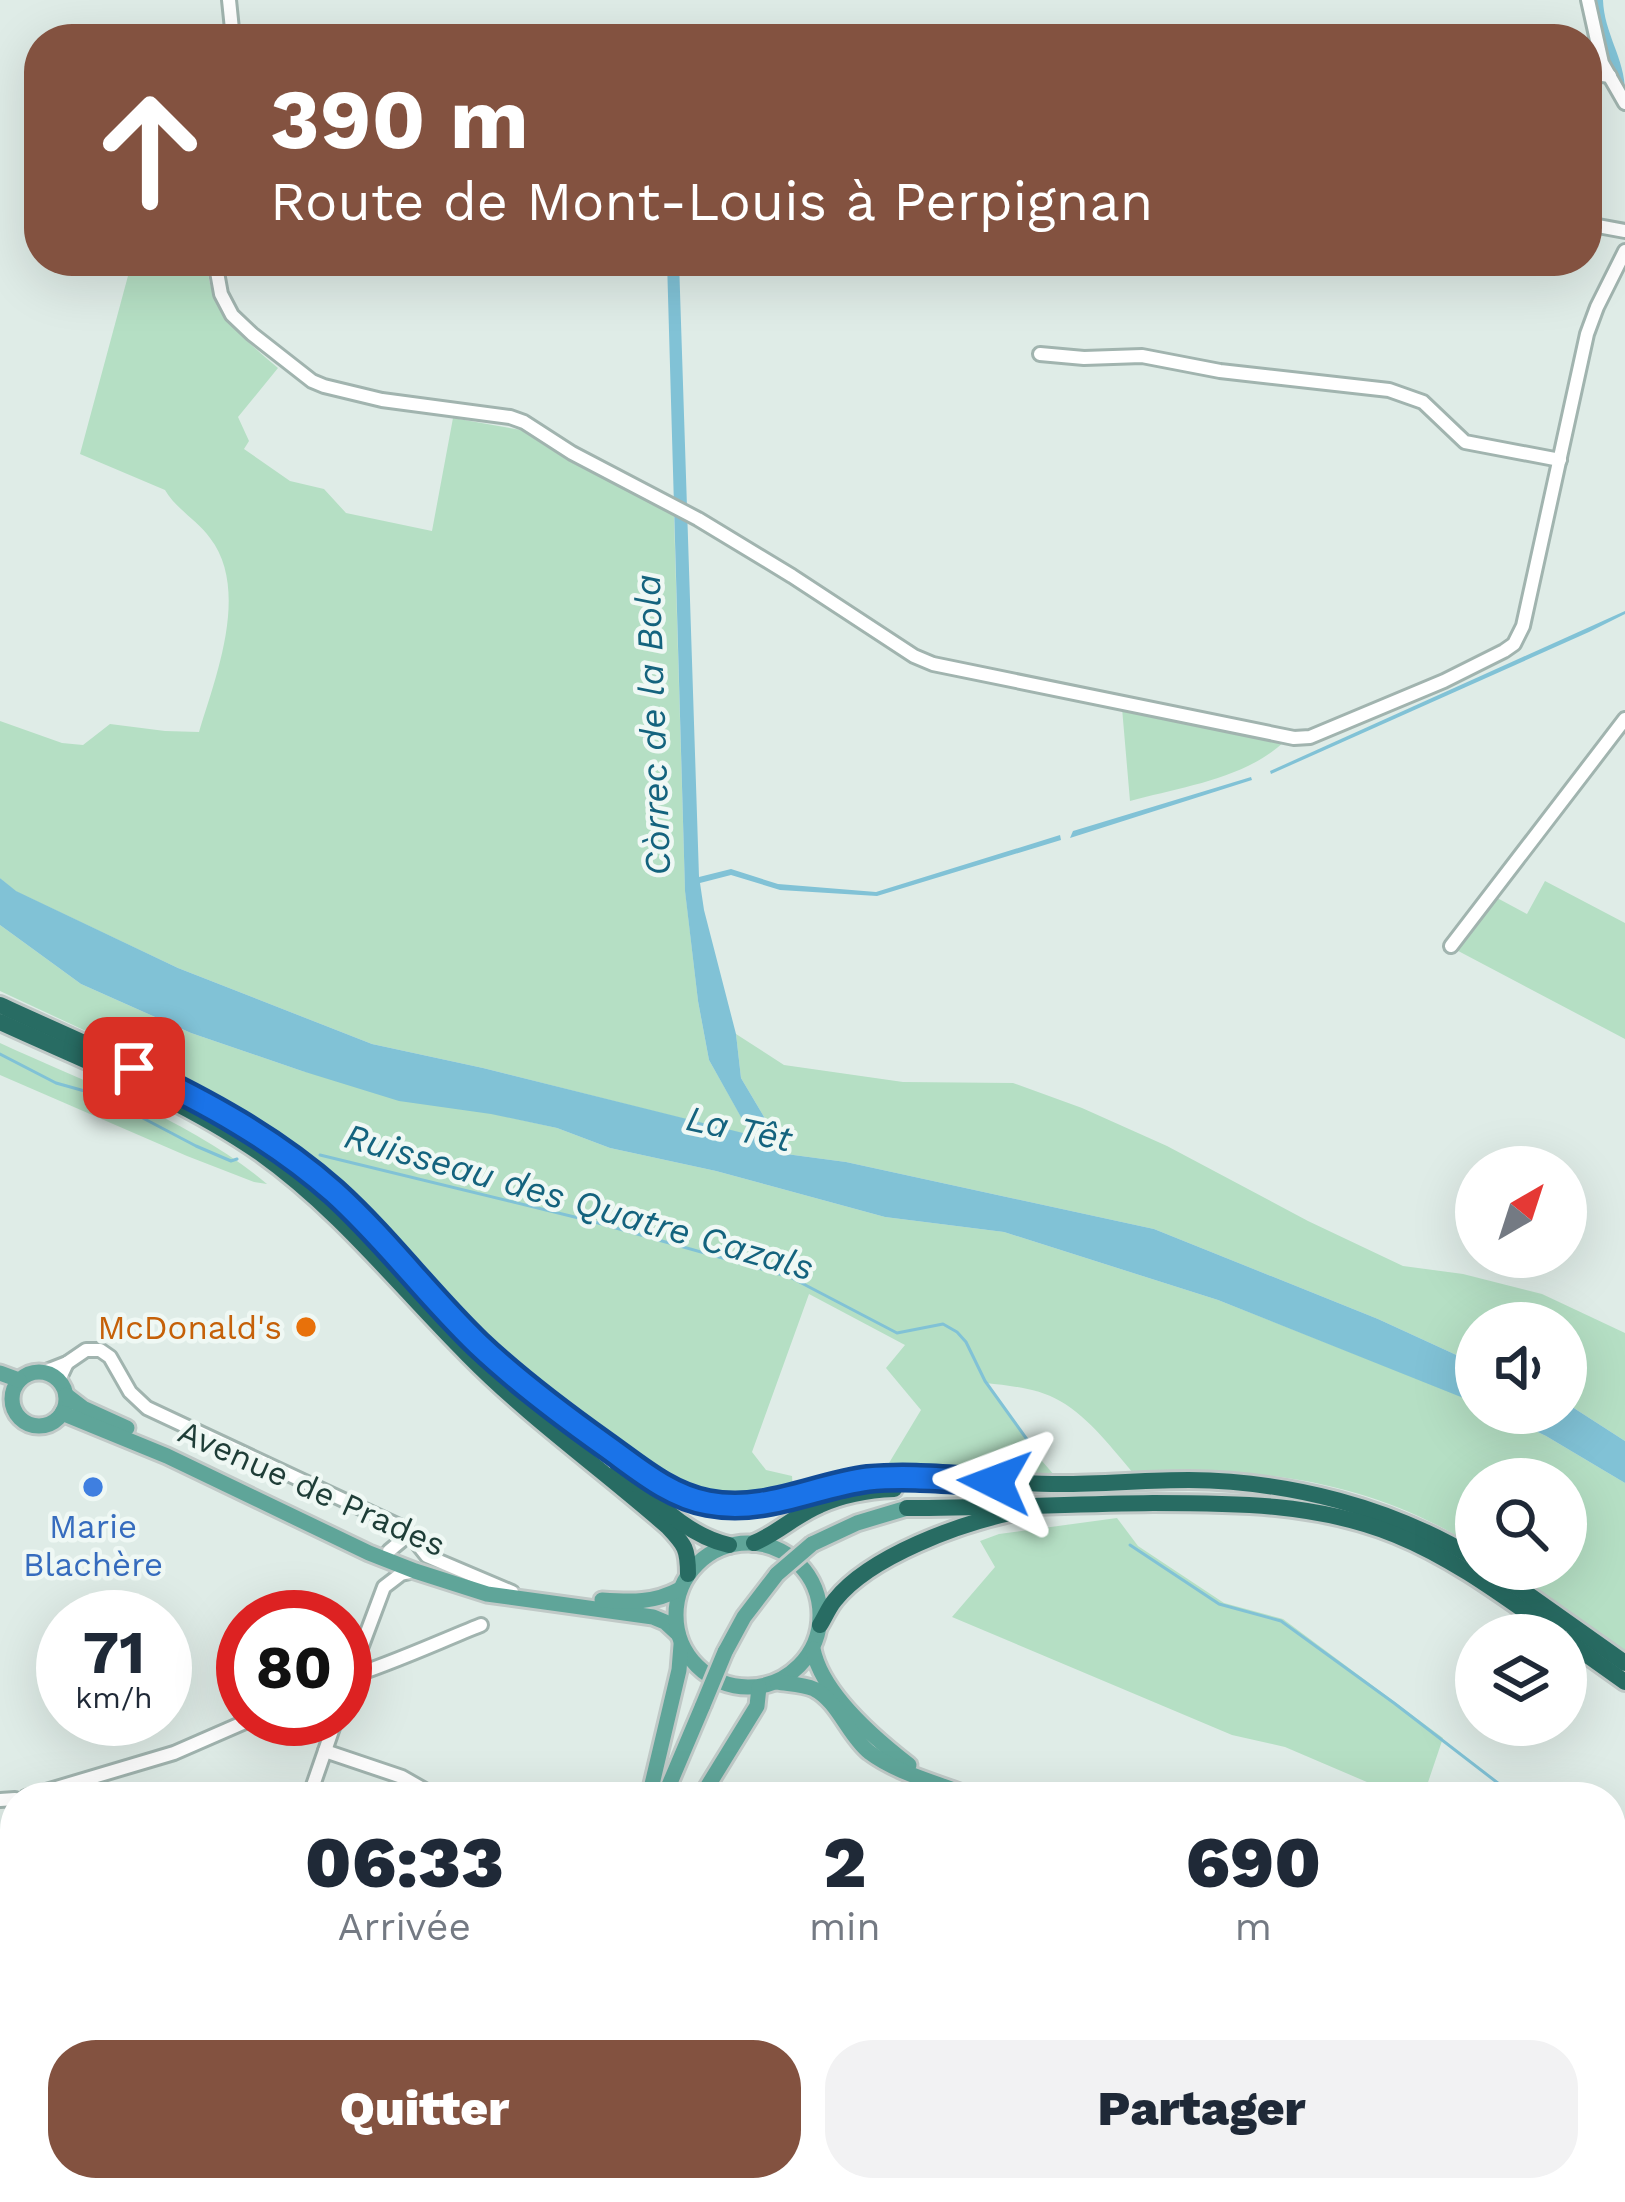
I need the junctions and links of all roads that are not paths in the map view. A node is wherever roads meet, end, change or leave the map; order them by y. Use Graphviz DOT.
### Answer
graph roads {
  1 [pos="1602,63"];
  2 [pos="1602,75"];
  3 [pos="1610,76"];
  4 [pos="1625,103"];
  5 [pos="1625,251"];
  6 [pos="218,276"];
  7 [pos="1040,353"];
  8 [pos="1560,460"];
  9 [pos="1625,719"];
  10 [pos="1451,946"];
  11 [pos="0,1005"];
  12 [pos="0,1022"];
  13 [pos="478,1343"];
  14 [pos="0,1373"];
  15 [pos="20,1380"];
  16 [pos="56,1382"];
  17 [pos="6,1398"];
  18 [pos="62,1413"];
  19 [pos="1255,1484"];
  20 [pos="630,1486"];
  21 [pos="1324,1498"];
  22 [pos="1194,1503"];
  23 [pos="907,1508"];
  24 [pos="399,1526"];
  25 [pos="754,1543"];
  26 [pos="729,1545"];
  27 [pos="1455,1548"];
  28 [pos="389,1551"];
  29 [pos="370,1552"];
  30 [pos="415,1571"];
  31 [pos="684,1581"];
  32 [pos="384,1587"];
  33 [pos="1522,1590"];
  34 [pos="512,1592"];
  35 [pos="1528,1614"];
  36 [pos="372,1620"];
  37 [pos="481,1625"];
  38 [pos="820,1625"];
  39 [pos="680,1638"];
  40 [pos="813,1649"];
  41 [pos="372,1653"];
  42 [pos="1587,1655"];
  43 [pos="393,1660"];
  44 [pos="1625,1663"];
  45 [pos="372,1671"];
  46 [pos="777,1682"];
  47 [pos="1625,1682"];
  48 [pos="759,1687"];
  49 [pos="216,1735"];
  50 [pos="327,1746"];
  51 [pos="325,1751"];
  52 [pos="930,1779"];
  53 [pos="76,1782"];
  54 [pos="314,1782"];
  55 [pos="411,1782"];
  56 [pos="654,1782"];
  57 [pos="670,1782"];
  58 [pos="709,1782"];
  59 [pos="937,1782"];
  1 -- 3 [label="street"];
  2 -- 3 [label="street"];
  3 -- 4 [label="street"];
  5 -- 8 [label="street"];
  6 -- 8 [label="street"];
  7 -- 8 [label="street"];
  9 -- 10 [label="street"];
  11 -- 13 [label="highway"];
  12 -- 20 [label="highway"];
  13 -- 19 [label="highway"];
  13 -- 20 [label="highway"];
  14 -- 15 [label="main road"];
  15 -- 16 [label="main road"];
  15 -- 17 [label="main road"];
  16 -- 18 [label="main road"];
  16 -- 24 [label="street"];
  16 -- 28 [label="main road, Avenue de Prades"];
  17 -- 18 [label="main road"];
  18 -- 29 [label="main road, Avenue de Prades"];
  19 -- 21 [label="highway"];
  19 -- 25 [label="highway"];
  20 -- 26 [label="highway"];
  20 -- 31 [label="highway"];
  21 -- 23 [label="highway"];
  21 -- 27 [label="highway"];
  22 -- 23 [label="highway"];
  22 -- 35 [label="highway"];
  22 -- 38 [label="highway"];
  23 -- 57 [label="main road, bridge"];
  24 -- 28 [label="street"];
  24 -- 34 [label="street"];
  25 -- 26 [label="main road"];
  25 -- 38 [label="main road"];
  26 -- 31 [label="main road"];
  28 -- 34 [label="main road, Avenue de Prades"];
  29 -- 30 [label="main road, Avenue de Prades"];
  29 -- 32 [label="street"];
  30 -- 32 [label="street"];
  30 -- 39 [label="main road, Avenue de Prades"];
  31 -- 34 [label="main road, Avenue de Prades"];
  31 -- 39 [label="main road"];
  32 -- 36 [label="street"];
  33 -- 44 [label="highway"];
  37 -- 43 [label="street"];
  38 -- 40 [label="main road"];
  39 -- 48 [label="main road"];
  39 -- 56 [label="main road"];
  40 -- 46 [label="main road"];
  40 -- 52 [label="main road"];
  41 -- 43 [label="street"];
  42 -- 47 [label="highway"];
  43 -- 45 [label="street"];
  46 -- 48 [label="main road"];
  46 -- 52 [label="main road"];
  48 -- 58 [label="main road"];
  49 -- 53 [label="street"];
  50 -- 51 [label="street"];
  51 -- 54 [label="street"];
  51 -- 55 [label="street"];
  52 -- 59 [label="main road"];
}
